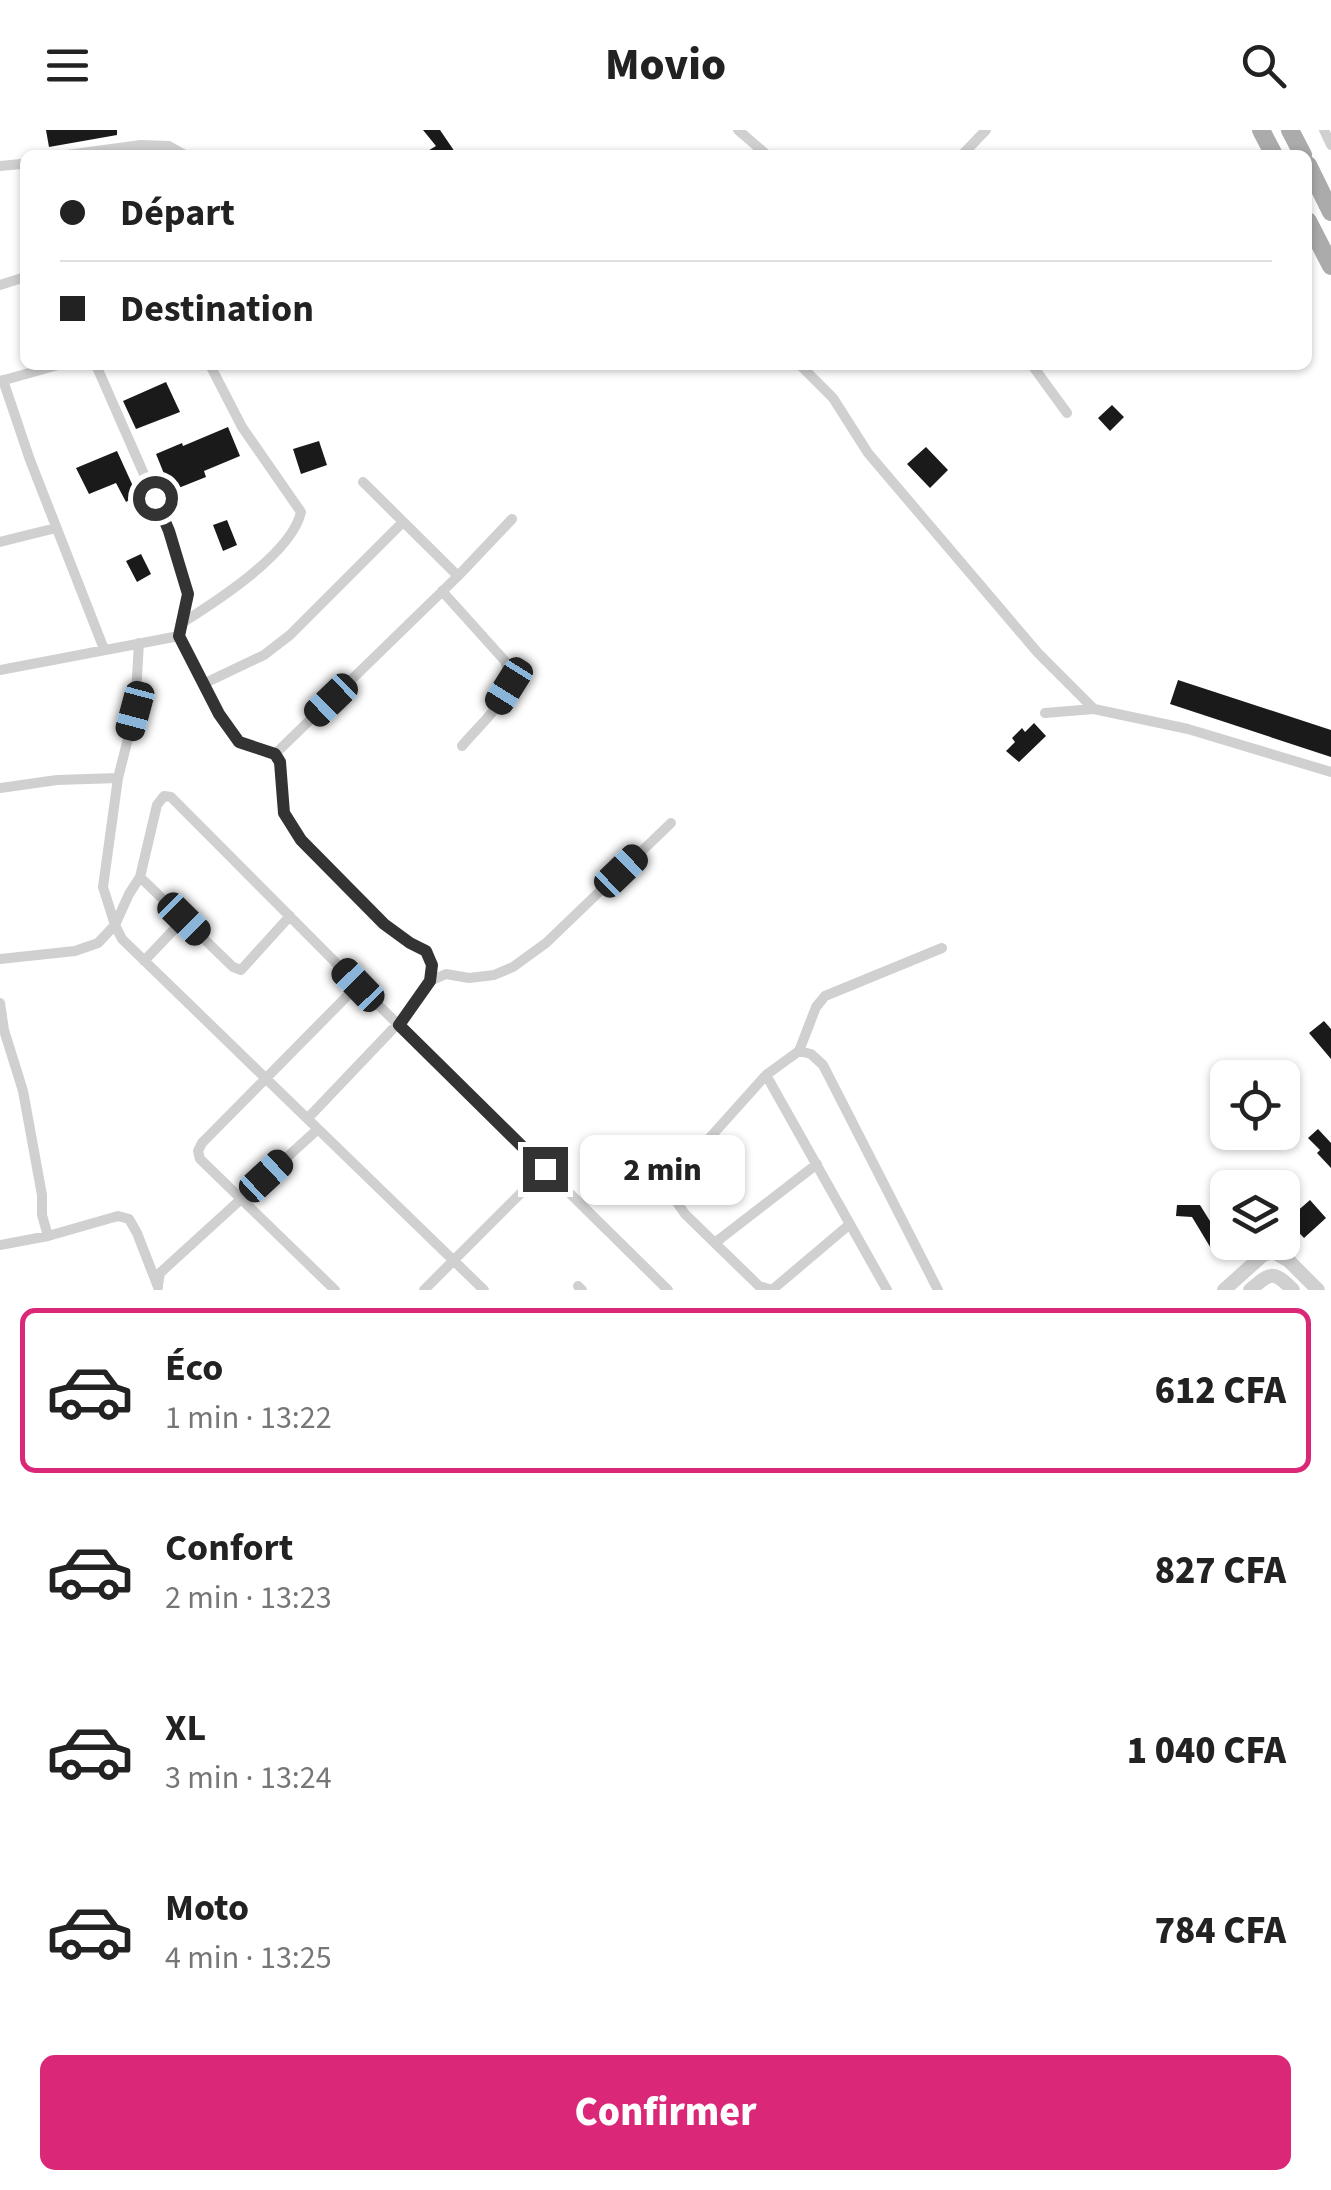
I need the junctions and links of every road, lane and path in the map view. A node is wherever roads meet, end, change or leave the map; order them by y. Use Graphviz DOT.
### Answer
graph roads {
  1 [pos="738,130"];
  2 [pos="986,130"];
  3 [pos="1324,130"];
  4 [pos="1331,145"];
  5 [pos="101,150"];
  6 [pos="176,150"];
  7 [pos="761,150"];
  8 [pos="967,150"];
  9 [pos="1312,173"];
  10 [pos="1331,212"];
  11 [pos="1312,229"];
  12 [pos="1331,266"];
  13 [pos="39,370"];
  14 [pos="98,370"];
  15 [pos="213,370"];
  16 [pos="805,370"];
  17 [pos="1036,370"];
  18 [pos="2,380"];
  19 [pos="1067,413"];
  20 [pos="364,482"];
  21 [pos="512,519"];
  22 [pos="404,522"];
  23 [pos="56,528"];
  24 [pos="0,542"];
  25 [pos="458,576"];
  26 [pos="442,591"];
  27 [pos="182,623"];
  28 [pos="179,636"];
  29 [pos="140,643"];
  30 [pos="104,649"];
  31 [pos="0,670"];
  32 [pos="203,684"];
  33 [pos="1094,709"];
  34 [pos="1045,713"];
  35 [pos="462,746"];
  36 [pos="275,754"];
  37 [pos="1331,772"];
  38 [pos="118,778"];
  39 [pos="0,788"];
  40 [pos="671,823"];
  41 [pos="140,877"];
  42 [pos="290,916"];
  43 [pos="184,919"];
  44 [pos="114,925"];
  45 [pos="942,948"];
  46 [pos="0,959"];
  47 [pos="144,960"];
  48 [pos="430,981"];
  49 [pos="358,985"];
  50 [pos="0,1002"];
  51 [pos="399,1025"];
  52 [pos="799,1051"];
  53 [pos="766,1074"];
  54 [pos="265,1077"];
  55 [pos="308,1118"];
  56 [pos="318,1128"];
  57 [pos="817,1164"];
  58 [pos="545,1169"];
  59 [pos="241,1200"];
  60 [pos="850,1224"];
  61 [pos="48,1236"];
  62 [pos="716,1242"];
  63 [pos="0,1246"];
  64 [pos="454,1261"];
  65 [pos="160,1288"];
  66 [pos="335,1290"];
  67 [pos="424,1290"];
  68 [pos="484,1290"];
  69 [pos="668,1290"];
  70 [pos="887,1290"];
  71 [pos="938,1290"];
  72 [pos="1224,1290"];
  73 [pos="1250,1290"];
  74 [pos="1293,1290"];
  75 [pos="1318,1290"];
  1 -- 7 [label="street"];
  2 -- 8 [label="street"];
  3 -- 4 [label="street"];
  5 -- 6 [label="street"];
  9 -- 10 [label="main road"];
  11 -- 12 [label="main road"];
  13 -- 18 [label="street"];
  14 -- 27 [label="street"];
  15 -- 27 [label="street"];
  16 -- 33 [label="street"];
  17 -- 19 [label="street"];
  18 -- 23 [label="street"];
  20 -- 22 [label="street"];
  21 -- 25 [label="street"];
  22 -- 25 [label="street"];
  22 -- 32 [label="street"];
  23 -- 24 [label="street"];
  23 -- 30 [label="street"];
  25 -- 26 [label="street"];
  26 -- 35 [label="street"];
  26 -- 36 [label="street"];
  27 -- 28 [label="street"];
  28 -- 29 [label="street"];
  28 -- 32 [label="street"];
  29 -- 30 [label="street"];
  29 -- 38 [label="street"];
  30 -- 31 [label="street"];
  32 -- 36 [label="street"];
  33 -- 34 [label="street"];
  33 -- 37 [label="street"];
  36 -- 48 [label="street"];
  38 -- 39 [label="street"];
  38 -- 44 [label="street"];
  40 -- 48 [label="street"];
  41 -- 42 [label="street"];
  41 -- 43 [label="street"];
  41 -- 44 [label="street"];
  42 -- 43 [label="street"];
  42 -- 49 [label="street"];
  43 -- 47 [label="street"];
  44 -- 46 [label="street"];
  44 -- 47 [label="street"];
  45 -- 52 [label="street"];
  47 -- 54 [label="street"];
  48 -- 51 [label="street"];
  49 -- 51 [label="street"];
  49 -- 54 [label="street"];
  50 -- 61 [label="street"];
  51 -- 55 [label="street"];
  51 -- 58 [label="street"];
  52 -- 53 [label="street"];
  52 -- 71 [label="street"];
  53 -- 57 [label="street"];
  53 -- 62 [label="street"];
  54 -- 55 [label="street"];
  54 -- 59 [label="street"];
  55 -- 56 [label="street"];
  56 -- 59 [label="street"];
  56 -- 64 [label="street"];
  57 -- 60 [label="street"];
  57 -- 62 [label="street"];
  58 -- 64 [label="street"];
  58 -- 69 [label="street"];
  59 -- 65 [label="street"];
  59 -- 66 [label="street"];
  60 -- 62 [label="street"];
  60 -- 70 [label="street"];
  61 -- 63 [label="street"];
  61 -- 65 [label="street"];
  64 -- 67 [label="street"];
  64 -- 68 [label="street"];
  72 -- 75 [label="street"];
  73 -- 74 [label="street"];
}
